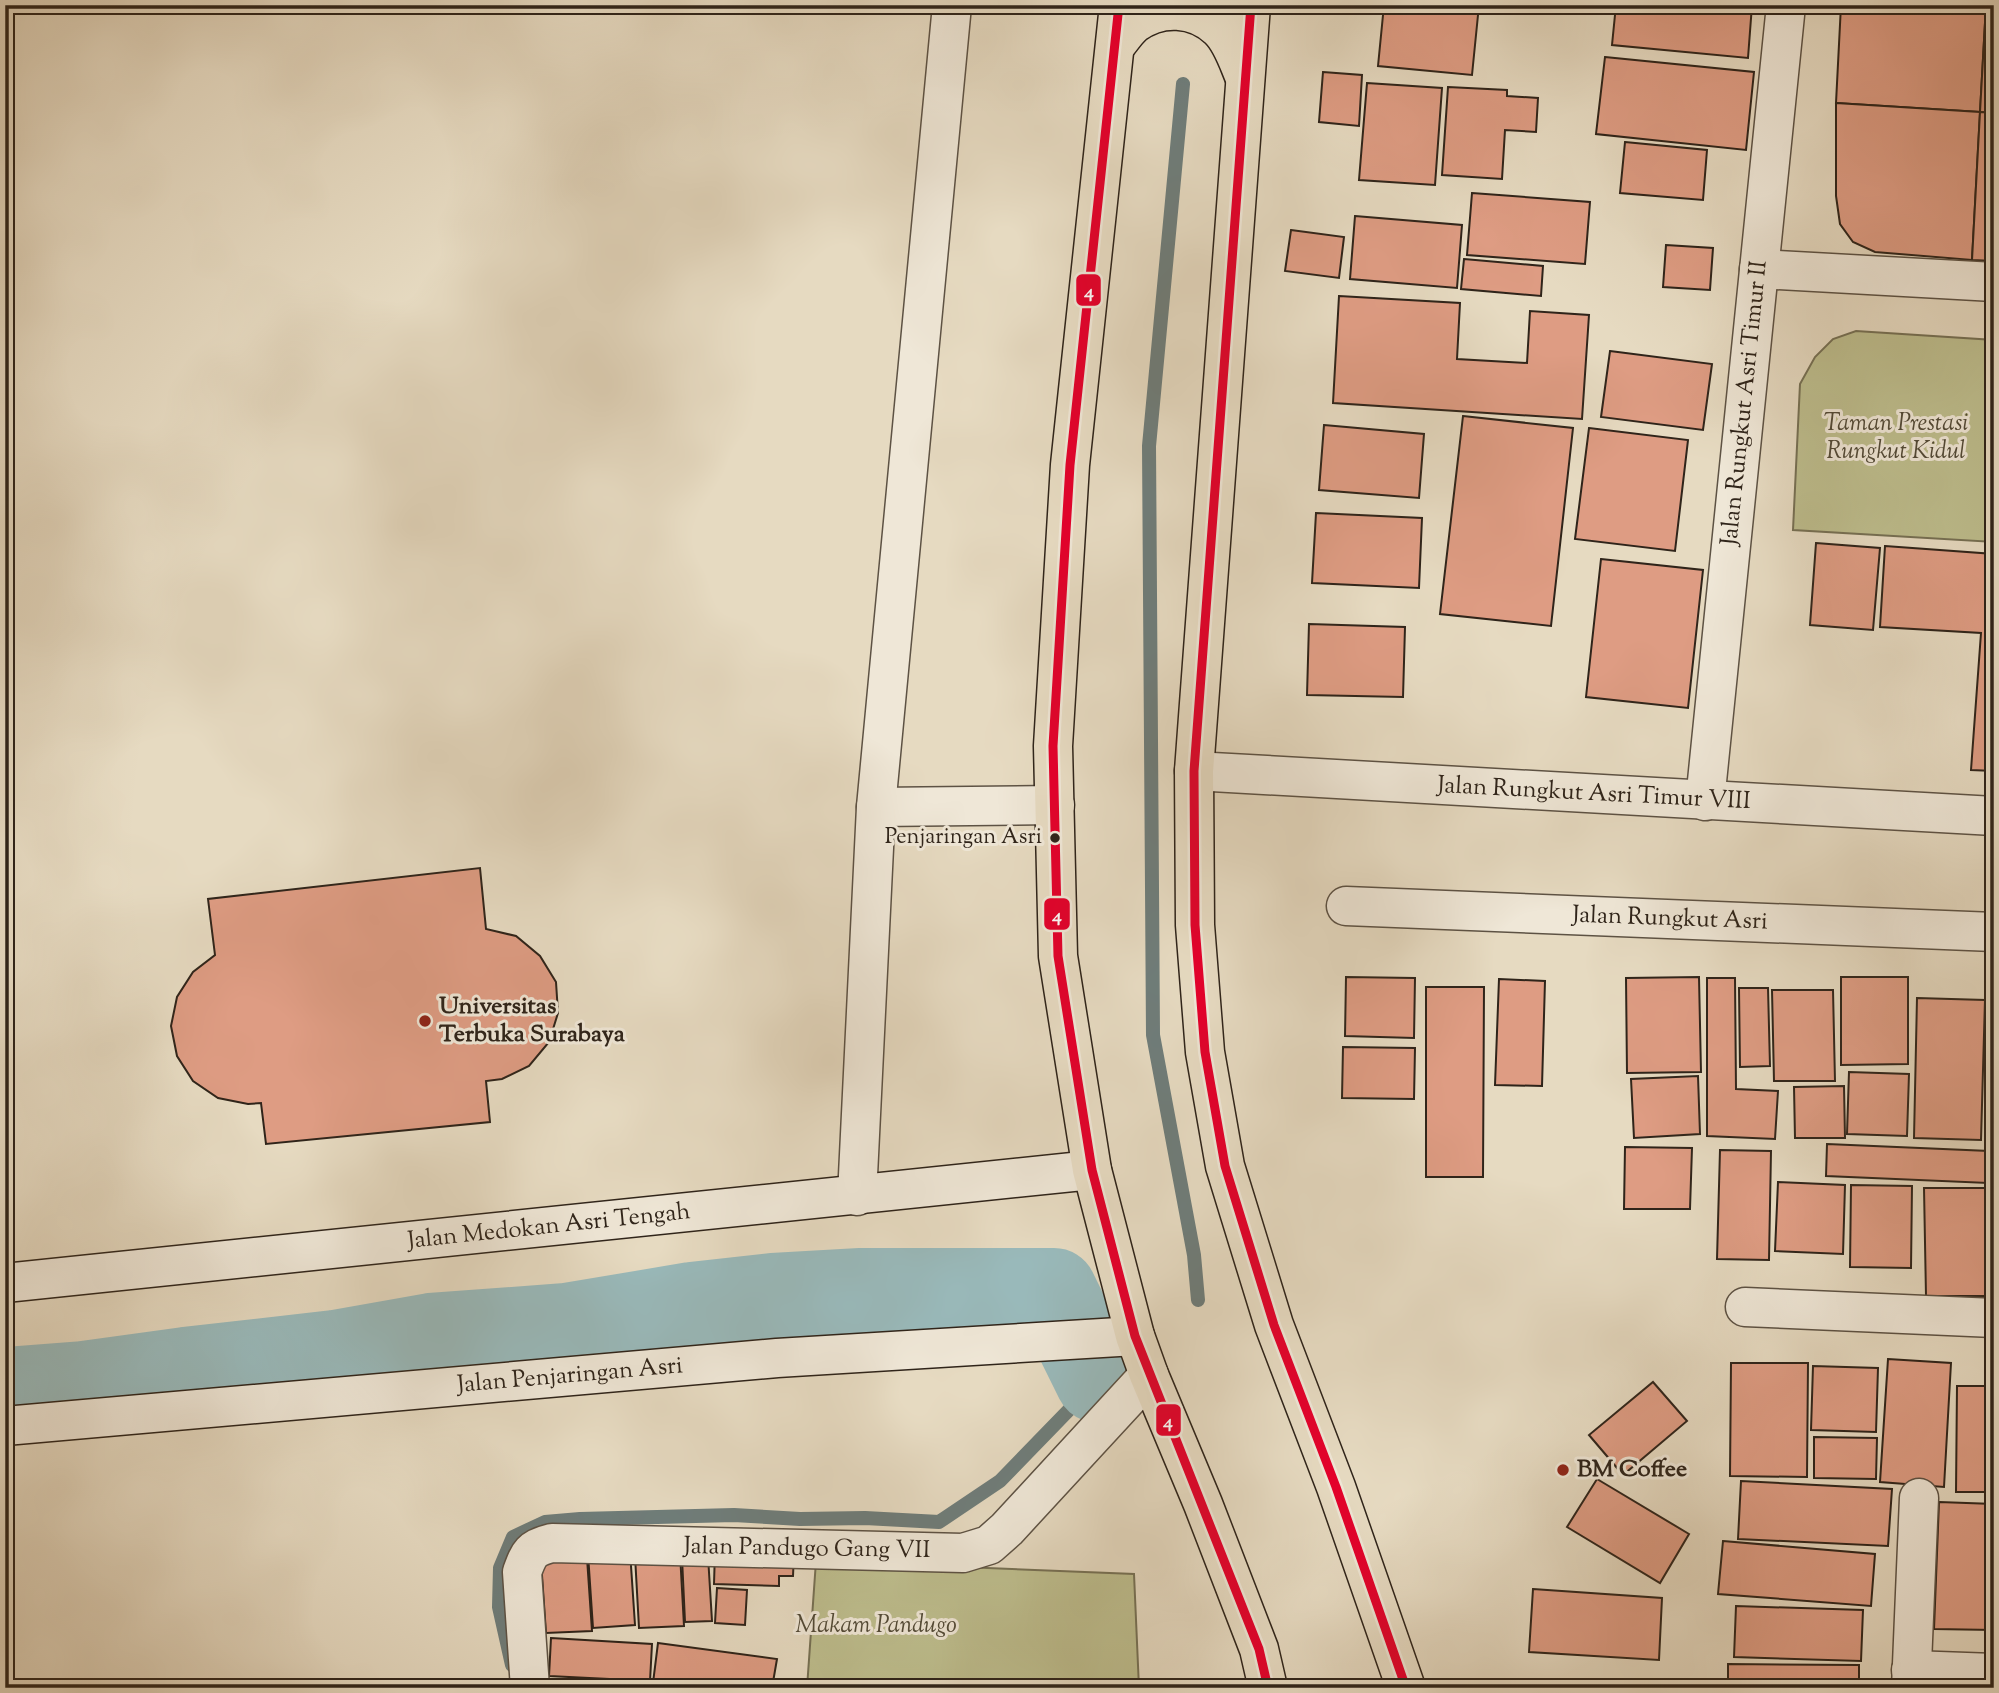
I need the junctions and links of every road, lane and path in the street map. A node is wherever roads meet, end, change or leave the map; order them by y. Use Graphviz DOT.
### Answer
graph roads {
  1 [pos="952,5"];
  2 [pos="1119,5"];
  3 [pos="1251,5"];
  4 [pos="1786,5"];
  5 [pos="1116,45"];
  6 [pos="1246,78"];
  7 [pos="1759,268"];
  8 [pos="1994,282"];
  9 [pos="1194,771"];
  10 [pos="1706,801"];
  11 [pos="1055,805"];
  12 [pos="876,807"];
  13 [pos="1994,816"];
  14 [pos="1346,906"];
  15 [pos="1994,932"];
  16 [pos="1092,1170"];
  17 [pos="857,1195"];
  18 [pos="5,1283"];
  19 [pos="1745,1307"];
  20 [pos="1994,1318"];
  21 [pos="1136,1336"];
  22 [pos="1149,1375"];
  23 [pos="5,1426"];
  24 [pos="1919,1498"];
  25 [pos="1994,1674"];
  26 [pos="1911,1679"];
  27 [pos="530,1688"];
  28 [pos="1268,1688"];
  29 [pos="1406,1688"];
  1 -- 12 [label="street"];
  2 -- 5 [label="main road"];
  3 -- 6 [label="main road"];
  4 -- 7 [label="street, Jalan Rungkut Asri Timur II"];
  5 -- 6 [label="main road"];
  5 -- 11 [label="main road"];
  6 -- 9 [label="main road"];
  7 -- 8 [label="street"];
  7 -- 10 [label="street, Jalan Rungkut Asri Timur II"];
  9 -- 10 [label="street, Jalan Rungkut Asri Timur VIII"];
  9 -- 29 [label="main road"];
  10 -- 13 [label="street, Jalan Rungkut Asri Timur VIII"];
  11 -- 12 [label="street"];
  11 -- 16 [label="main road"];
  12 -- 17 [label="street"];
  14 -- 15 [label="street, Jalan Rungkut Asri"];
  16 -- 17 [label="street, Jalan Medokan Asri Tengah"];
  16 -- 21 [label="main road"];
  17 -- 18 [label="street, Jalan Medokan Asri Tengah"];
  19 -- 20 [label="street"];
  21 -- 22 [label="main road"];
  21 -- 23 [label="street, Jalan Penjaringan Asri"];
  22 -- 27 [label="street, Jalan Pandugo Gang VII"];
  22 -- 28 [label="main road"];
  24 -- 26 [label="street"];
  25 -- 26 [label="street"];
}
